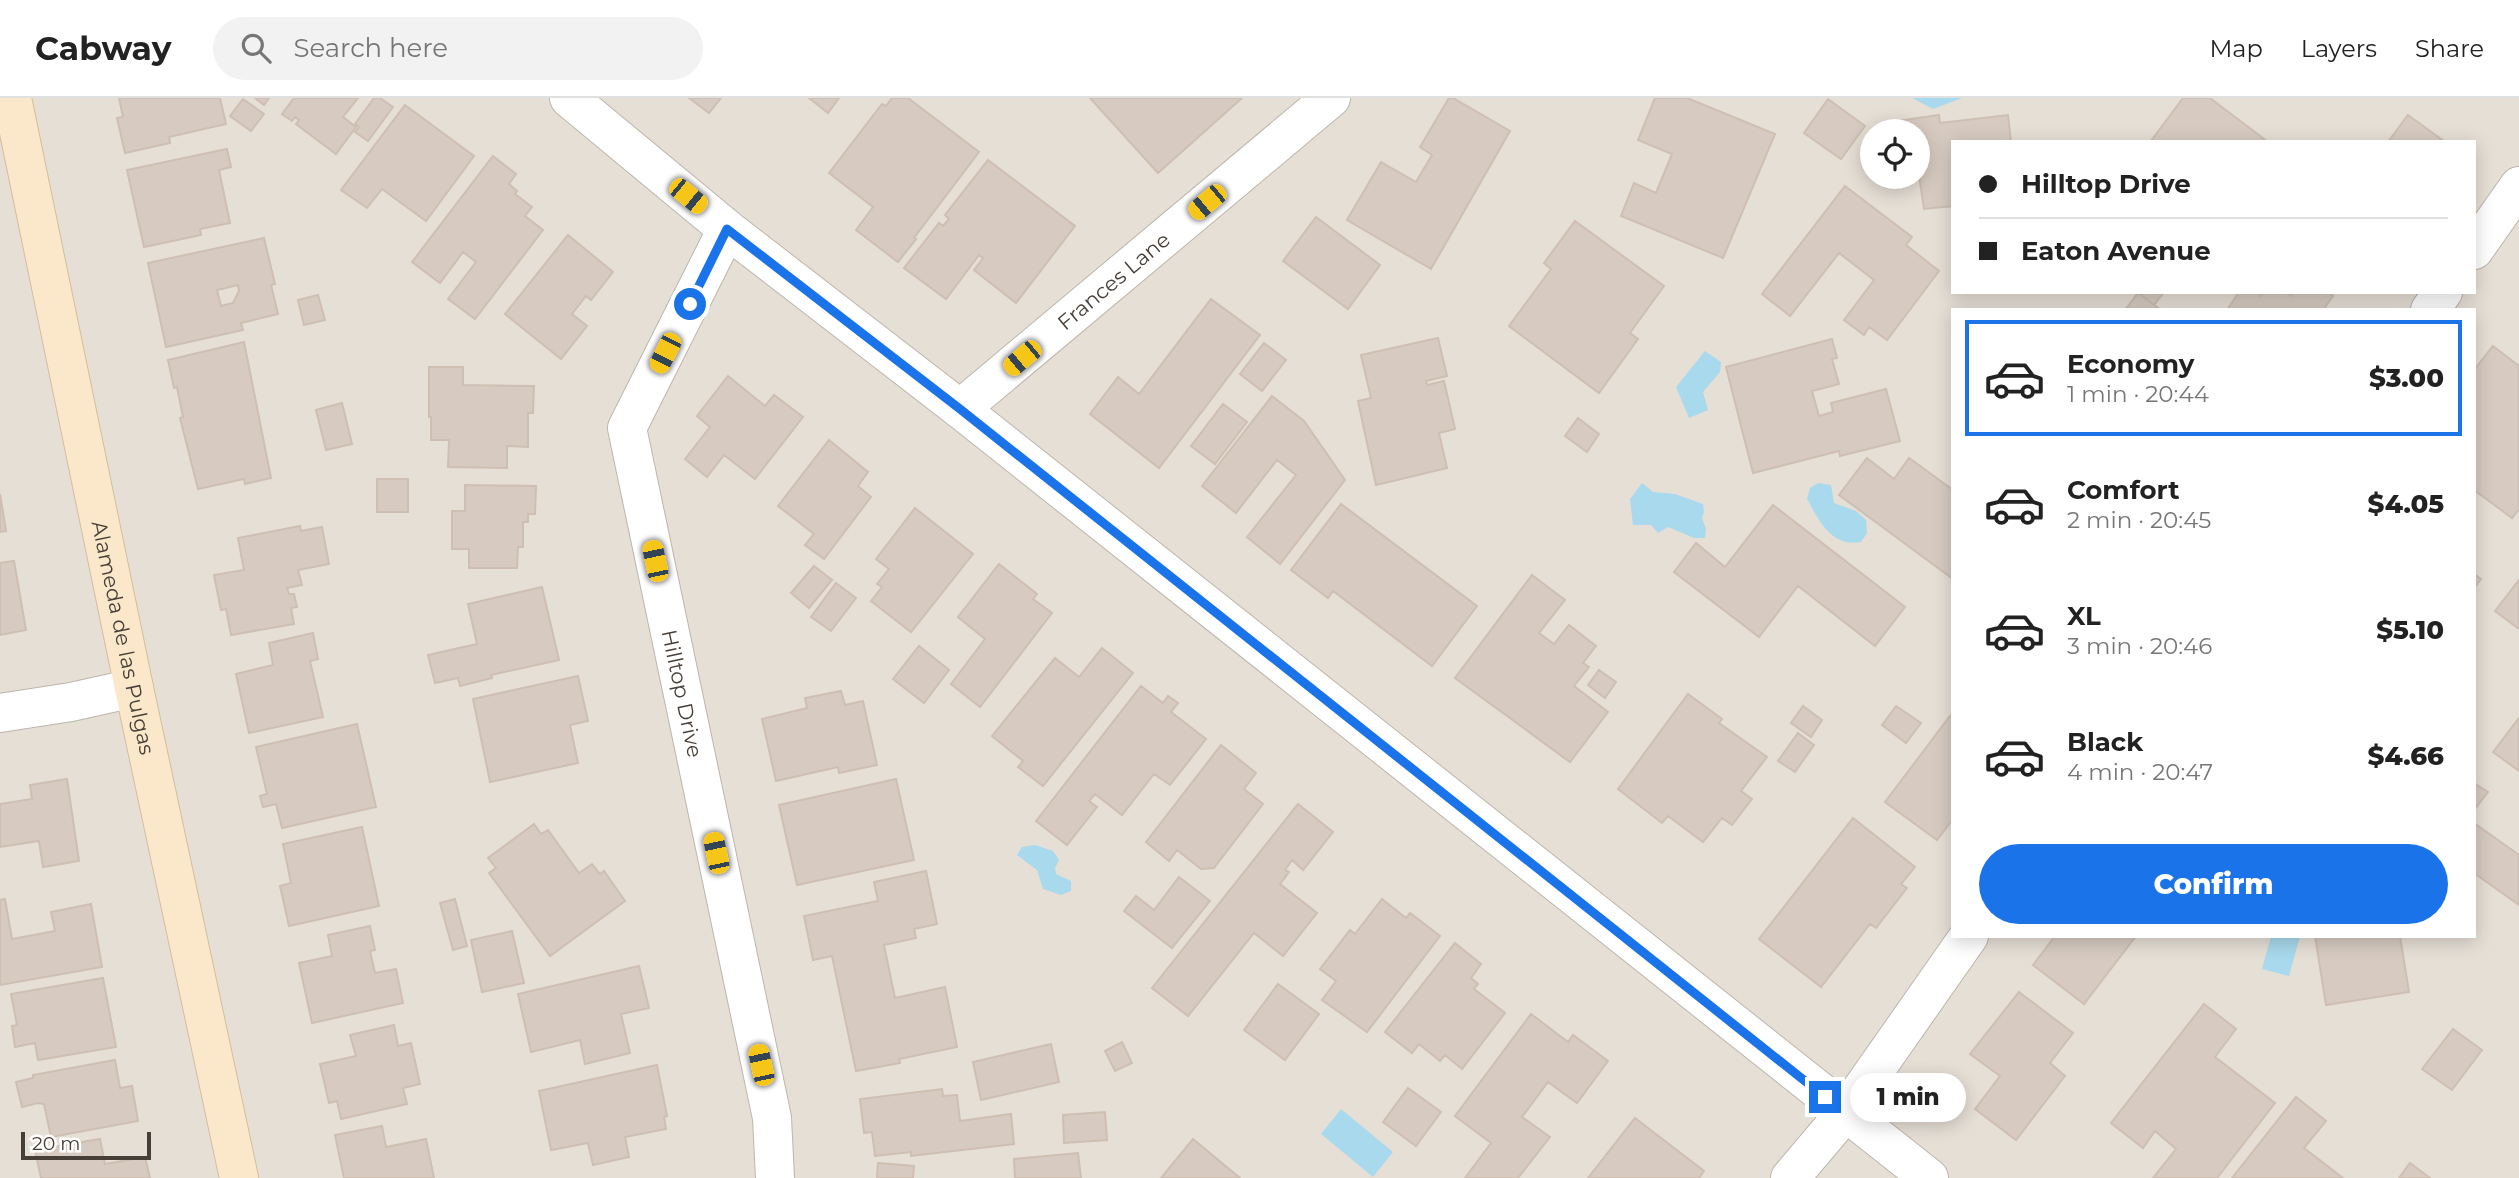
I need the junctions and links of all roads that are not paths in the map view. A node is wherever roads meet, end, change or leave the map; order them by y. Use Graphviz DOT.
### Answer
graph roads {
  1 [pos="12,98"];
  2 [pos="569,98"];
  3 [pos="1331,98"];
  4 [pos="2519,186"];
  5 [pos="727,229"];
  6 [pos="2476,247"];
  7 [pos="960,409"];
  8 [pos="134,688"];
  9 [pos="0,713"];
  10 [pos="1968,938"];
  11 [pos="1845,1113"];
  12 [pos="239,1178"];
  13 [pos="775,1178"];
  14 [pos="1790,1178"];
  15 [pos="1929,1178"];
  1 -- 8 [label="main road, Alameda de las Pulgas"];
  2 -- 5 [label="street"];
  3 -- 7 [label="street, Frances Lane"];
  4 -- 6 [label="street"];
  5 -- 7 [label="street"];
  5 -- 13 [label="street, Hilltop Drive"];
  7 -- 11 [label="street"];
  8 -- 9 [label="street"];
  8 -- 12 [label="main road, Alameda de las Pulgas"];
  10 -- 11 [label="street"];
  11 -- 14 [label="street"];
  11 -- 15 [label="street"];
}
